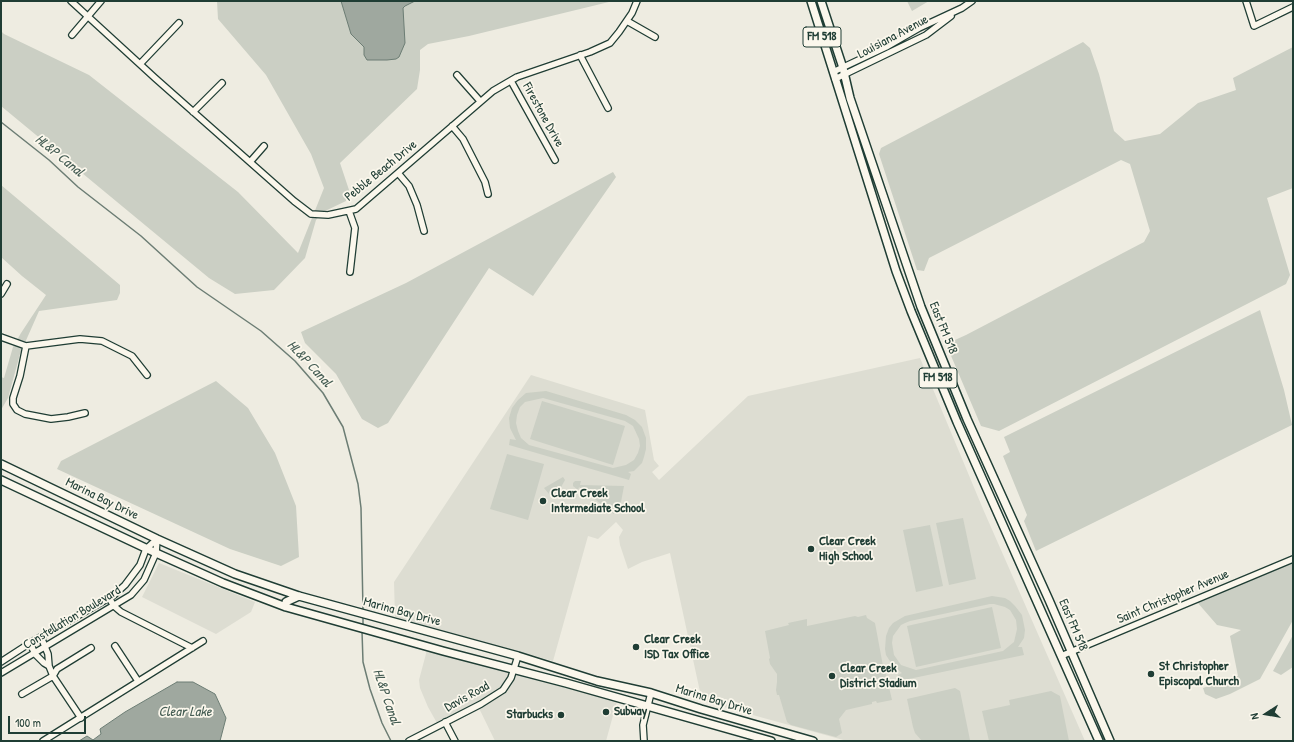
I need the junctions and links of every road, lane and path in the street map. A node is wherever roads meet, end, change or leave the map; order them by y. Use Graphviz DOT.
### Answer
graph roads {
  1 [pos="71,1"];
  2 [pos="101,1"];
  3 [pos="637,1"];
  4 [pos="811,1"];
  5 [pos="821,1"];
  6 [pos="972,1"];
  7 [pos="1246,1"];
  8 [pos="1293,7"];
  9 [pos="958,10"];
  10 [pos="88,17"];
  11 [pos="628,21"];
  12 [pos="179,23"];
  13 [pos="72,35"];
  14 [pos="655,37"];
  15 [pos="580,55"];
  16 [pos="140,64"];
  17 [pos="843,71"];
  18 [pos="457,75"];
  19 [pos="834,76"];
  20 [pos="511,81"];
  21 [pos="222,83"];
  22 [pos="480,101"];
  23 [pos="608,108"];
  24 [pos="193,112"];
  25 [pos="452,126"];
  26 [pos="264,146"];
  27 [pos="555,160"];
  28 [pos="250,162"];
  29 [pos="398,173"];
  30 [pos="876,174"];
  31 [pos="866,177"];
  32 [pos="488,194"];
  33 [pos="349,211"];
  34 [pos="424,231"];
  35 [pos="907,267"];
  36 [pos="896,271"];
  37 [pos="350,272"];
  38 [pos="7,284"];
  39 [pos="1,294"];
  40 [pos="1,337"];
  41 [pos="26,346"];
  42 [pos="944,362"];
  43 [pos="933,366"];
  44 [pos="147,375"];
  45 [pos="85,413"];
  46 [pos="967,419"];
  47 [pos="957,422"];
  48 [pos="1,464"];
  49 [pos="1,480"];
  50 [pos="1000,491"];
  51 [pos="990,497"];
  52 [pos="157,539"];
  53 [pos="146,549"];
  54 [pos="156,553"];
  55 [pos="1293,559"];
  56 [pos="299,596"];
  57 [pos="109,598"];
  58 [pos="1049,600"];
  59 [pos="1038,605"];
  60 [pos="114,606"];
  61 [pos="286,607"];
  62 [pos="421,630"];
  63 [pos="41,637"];
  64 [pos="202,641"];
  65 [pos="30,643"];
  66 [pos="418,644"];
  67 [pos="114,646"];
  68 [pos="45,648"];
  69 [pos="91,648"];
  70 [pos="192,648"];
  71 [pos="1071,652"];
  72 [pos="35,654"];
  73 [pos="518,656"];
  74 [pos="1061,656"];
  75 [pos="1,662"];
  76 [pos="49,666"];
  77 [pos="514,669"];
  78 [pos="568,672"];
  79 [pos="1,674"];
  80 [pos="53,676"];
  81 [pos="597,680"];
  82 [pos="138,681"];
  83 [pos="566,683"];
  84 [pos="592,691"];
  85 [pos="651,693"];
  86 [pos="22,694"];
  87 [pos="648,706"];
  88 [pos="708,711"];
  89 [pos="81,718"];
  90 [pos="445,722"];
  91 [pos="706,722"];
  92 [pos="785,737"];
  93 [pos="43,741"];
  94 [pos="409,741"];
  95 [pos="455,741"];
  96 [pos="644,741"];
  97 [pos="771,741"];
  98 [pos="813,741"];
  99 [pos="1100,741"];
  100 [pos="1110,741"];
  1 -- 10 [label="street, Pebble Beach Drive"];
  2 -- 10 [label="street"];
  3 -- 11 [label="street, Pebble Beach Drive"];
  4 -- 19 [label="main road, East FM 518 / FM 518"];
  5 -- 17 [label="main road, East FM 518 / FM 518"];
  6 -- 9 [label="street, Louisiana Avenue"];
  7 -- 8 [label="street"];
  9 -- 17 [label="street, Louisiana Avenue"];
  9 -- 17 [label="street, Louisiana Avenue"];
  10 -- 13 [label="street"];
  10 -- 16 [label="street, Pebble Beach Drive"];
  11 -- 14 [label="street"];
  11 -- 15 [label="street, Pebble Beach Drive"];
  12 -- 16 [label="street"];
  15 -- 20 [label="street, Pebble Beach Drive"];
  15 -- 23 [label="street"];
  16 -- 24 [label="street, Pebble Beach Drive"];
  17 -- 19 [label="street, Louisiana Avenue"];
  17 -- 30 [label="main road, East FM 518 / FM 518"];
  18 -- 22 [label="street"];
  19 -- 31 [label="main road, East FM 518 / FM 518"];
  20 -- 22 [label="street, Pebble Beach Drive"];
  20 -- 27 [label="street, Firestone Drive"];
  21 -- 24 [label="street"];
  22 -- 25 [label="street, Pebble Beach Drive"];
  24 -- 28 [label="street, Pebble Beach Drive"];
  25 -- 29 [label="street, Pebble Beach Drive"];
  25 -- 32 [label="street"];
  26 -- 28 [label="street"];
  28 -- 33 [label="street, Pebble Beach Drive"];
  29 -- 33 [label="street, Pebble Beach Drive"];
  29 -- 34 [label="street"];
  30 -- 31 [label="main road"];
  30 -- 35 [label="main road, East FM 518 / FM 518"];
  31 -- 36 [label="main road, East FM 518 / FM 518"];
  33 -- 37 [label="street"];
  35 -- 36 [label="main road"];
  35 -- 42 [label="main road, East FM 518 / FM 518"];
  36 -- 43 [label="main road, East FM 518 / FM 518"];
  38 -- 39 [label="street"];
  40 -- 41 [label="street"];
  41 -- 44 [label="street"];
  41 -- 45 [label="street"];
  42 -- 43 [label="main road"];
  42 -- 46 [label="main road, East FM 518 / FM 518"];
  43 -- 47 [label="main road, East FM 518 / FM 518"];
  46 -- 47 [label="main road"];
  46 -- 50 [label="main road, East FM 518 / FM 518"];
  47 -- 51 [label="main road, East FM 518 / FM 518"];
  48 -- 52 [label="main road, Marina Bay Drive"];
  49 -- 53 [label="main road, Marina Bay Drive"];
  50 -- 51 [label="main road"];
  50 -- 58 [label="main road, East FM 518 / FM 518"];
  51 -- 59 [label="main road, East FM 518 / FM 518"];
  52 -- 53 [label="street, Constellation Boulevard"];
  52 -- 54 [label="street, Constellation Boulevard"];
  52 -- 56 [label="main road, Marina Bay Drive"];
  53 -- 54 [label="main road, Marina Bay Drive"];
  53 -- 57 [label="street, Constellation Boulevard"];
  54 -- 60 [label="street, Constellation Boulevard"];
  54 -- 61 [label="main road, Marina Bay Drive"];
  55 -- 71 [label="street, Saint Christopher Avenue"];
  56 -- 61 [label="main road"];
  56 -- 62 [label="main road, Marina Bay Drive"];
  57 -- 60 [label="street"];
  57 -- 63 [label="street, Constellation Boulevard"];
  58 -- 59 [label="main road"];
  58 -- 71 [label="main road, East FM 518 / FM 518"];
  59 -- 74 [label="main road, East FM 518 / FM 518"];
  60 -- 68 [label="street, Constellation Boulevard"];
  60 -- 70 [label="street"];
  61 -- 66 [label="main road, Marina Bay Drive"];
  62 -- 66 [label="main road"];
  62 -- 73 [label="main road, Marina Bay Drive"];
  63 -- 65 [label="street, Constellation Boulevard"];
  63 -- 68 [label="street"];
  64 -- 70 [label="street"];
  65 -- 72 [label="street"];
  65 -- 75 [label="street, Constellation Boulevard"];
  66 -- 77 [label="main road, Marina Bay Drive"];
  67 -- 82 [label="street"];
  68 -- 72 [label="street, Constellation Boulevard"];
  68 -- 76 [label="street"];
  69 -- 80 [label="street"];
  70 -- 82 [label="street"];
  71 -- 74 [label="street, Saint Christopher Avenue"];
  71 -- 100 [label="main road, East FM 518 / FM 518"];
  72 -- 76 [label="street"];
  72 -- 79 [label="street, Constellation Boulevard"];
  73 -- 77 [label="street, Davis Road"];
  73 -- 78 [label="main road, Marina Bay Drive"];
  74 -- 99 [label="main road, East FM 518 / FM 518"];
  76 -- 80 [label="street"];
  77 -- 83 [label="main road, Marina Bay Drive"];
  77 -- 90 [label="street, Davis Road"];
  78 -- 81 [label="main road, Marina Bay Drive"];
  78 -- 83 [label="main road"];
  80 -- 86 [label="street"];
  80 -- 89 [label="street"];
  81 -- 84 [label="main road"];
  81 -- 85 [label="main road, Marina Bay Drive"];
  82 -- 89 [label="street"];
  83 -- 84 [label="main road, Marina Bay Drive"];
  84 -- 87 [label="main road, Marina Bay Drive"];
  85 -- 87 [label="street"];
  85 -- 88 [label="main road, Marina Bay Drive"];
  87 -- 91 [label="main road, Marina Bay Drive"];
  87 -- 96 [label="street"];
  88 -- 91 [label="main road"];
  88 -- 92 [label="main road, Marina Bay Drive"];
  89 -- 93 [label="street"];
  90 -- 94 [label="street, Davis Road"];
  90 -- 95 [label="street"];
  91 -- 97 [label="main road, Marina Bay Drive"];
  92 -- 98 [label="main road, Marina Bay Drive"];
}
